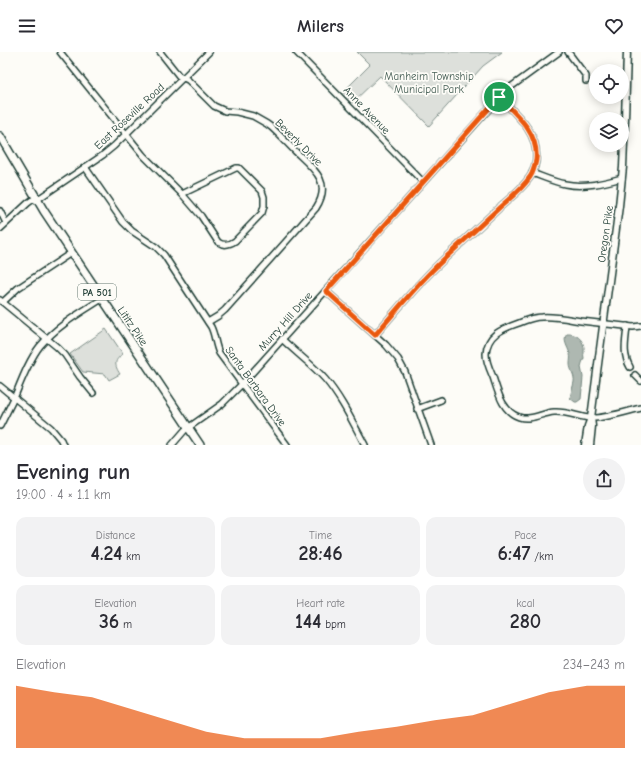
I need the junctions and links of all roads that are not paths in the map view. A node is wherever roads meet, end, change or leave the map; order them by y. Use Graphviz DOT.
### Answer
graph roads {
  1 [pos="60,52"];
  2 [pos="160,52"];
  3 [pos="209,52"];
  4 [pos="296,52"];
  5 [pos="558,52"];
  6 [pos="568,52"];
  7 [pos="627,52"];
  8 [pos="183,78"];
  9 [pos="586,80"];
  10 [pos="499,97"];
  11 [pos="126,135"];
  12 [pos="0,136"];
  13 [pos="85,167"];
  14 [pos="532,173"];
  15 [pos="622,178"];
  16 [pos="423,182"];
  17 [pos="182,194"];
  18 [pos="36,200"];
  19 [pos="0,211"];
  20 [pos="6,223"];
  21 [pos="0,229"];
  22 [pos="71,253"];
  23 [pos="326,291"];
  24 [pos="102,299"];
  25 [pos="2,301"];
  26 [pos="208,322"];
  27 [pos="603,324"];
  28 [pos="627,326"];
  29 [pos="641,326"];
  30 [pos="375,335"];
  31 [pos="47,339"];
  32 [pos="282,339"];
  33 [pos="630,367"];
  34 [pos="635,375"];
  35 [pos="641,381"];
  36 [pos="242,384"];
  37 [pos="0,386"];
  38 [pos="93,393"];
  39 [pos="14,398"];
  40 [pos="441,400"];
  41 [pos="641,408"];
  42 [pos="417,409"];
  43 [pos="591,418"];
  44 [pos="0,426"];
  45 [pos="188,428"];
  46 [pos="64,445"];
  47 [pos="172,445"];
  48 [pos="200,445"];
  49 [pos="287,445"];
  50 [pos="365,445"];
  51 [pos="430,445"];
  52 [pos="585,445"];
  53 [pos="590,445"];
  1 -- 11 [label="street"];
  2 -- 8 [label="street, Beverly Drive"];
  3 -- 8 [label="street, East Roseville Road"];
  4 -- 16 [label="street, Anne Avenue"];
  5 -- 10 [label="street, Murry Hill Drive"];
  6 -- 9 [label="street"];
  7 -- 15 [label="main road, Oregon Pike"];
  8 -- 11 [label="street, East Roseville Road"];
  8 -- 26 [label="street, Beverly Drive"];
  10 -- 14 [label="street"];
  10 -- 16 [label="street, Murry Hill Drive"];
  11 -- 13 [label="street, East Roseville Road"];
  11 -- 17 [label="street"];
  12 -- 18 [label="highway, Lititz Pike / PA 501"];
  13 -- 18 [label="street, East Roseville Road"];
  13 -- 26 [label="street, Santa Barbara Drive"];
  14 -- 15 [label="street"];
  14 -- 30 [label="street"];
  15 -- 27 [label="main road, Oregon Pike"];
  16 -- 23 [label="street, Murry Hill Drive"];
  17 -- 17 [label="street"];
  18 -- 20 [label="street, East Roseville Road"];
  18 -- 22 [label="highway, Lititz Pike / PA 501"];
  19 -- 20 [label="street"];
  20 -- 21 [label="street, East Roseville Road"];
  22 -- 24 [label="highway, Lititz Pike / PA 501"];
  22 -- 25 [label="street"];
  23 -- 30 [label="street"];
  23 -- 32 [label="street, Murry Hill Drive"];
  24 -- 31 [label="street"];
  24 -- 45 [label="highway, Lititz Pike / PA 501"];
  25 -- 31 [label="street"];
  26 -- 36 [label="street, Santa Barbara Drive"];
  27 -- 28 [label="street"];
  27 -- 43 [label="main road, Oregon Pike"];
  27 -- 43 [label="street"];
  28 -- 29 [label="street"];
  28 -- 33 [label="street"];
  30 -- 42 [label="street"];
  31 -- 38 [label="street"];
  31 -- 39 [label="street"];
  32 -- 36 [label="street, Murry Hill Drive"];
  32 -- 50 [label="street"];
  34 -- 35 [label="street"];
  36 -- 45 [label="street, Murry Hill Drive"];
  36 -- 49 [label="street, Santa Barbara Drive"];
  37 -- 39 [label="street"];
  39 -- 44 [label="street"];
  39 -- 46 [label="street"];
  40 -- 42 [label="street"];
  41 -- 43 [label="street"];
  42 -- 51 [label="street"];
  43 -- 52 [label="main road, Oregon Pike"];
  43 -- 53 [label="main road, Oregon Pike"];
  45 -- 47 [label="street, Murry Hill Drive"];
  45 -- 48 [label="highway, Lititz Pike / PA 501"];
}
